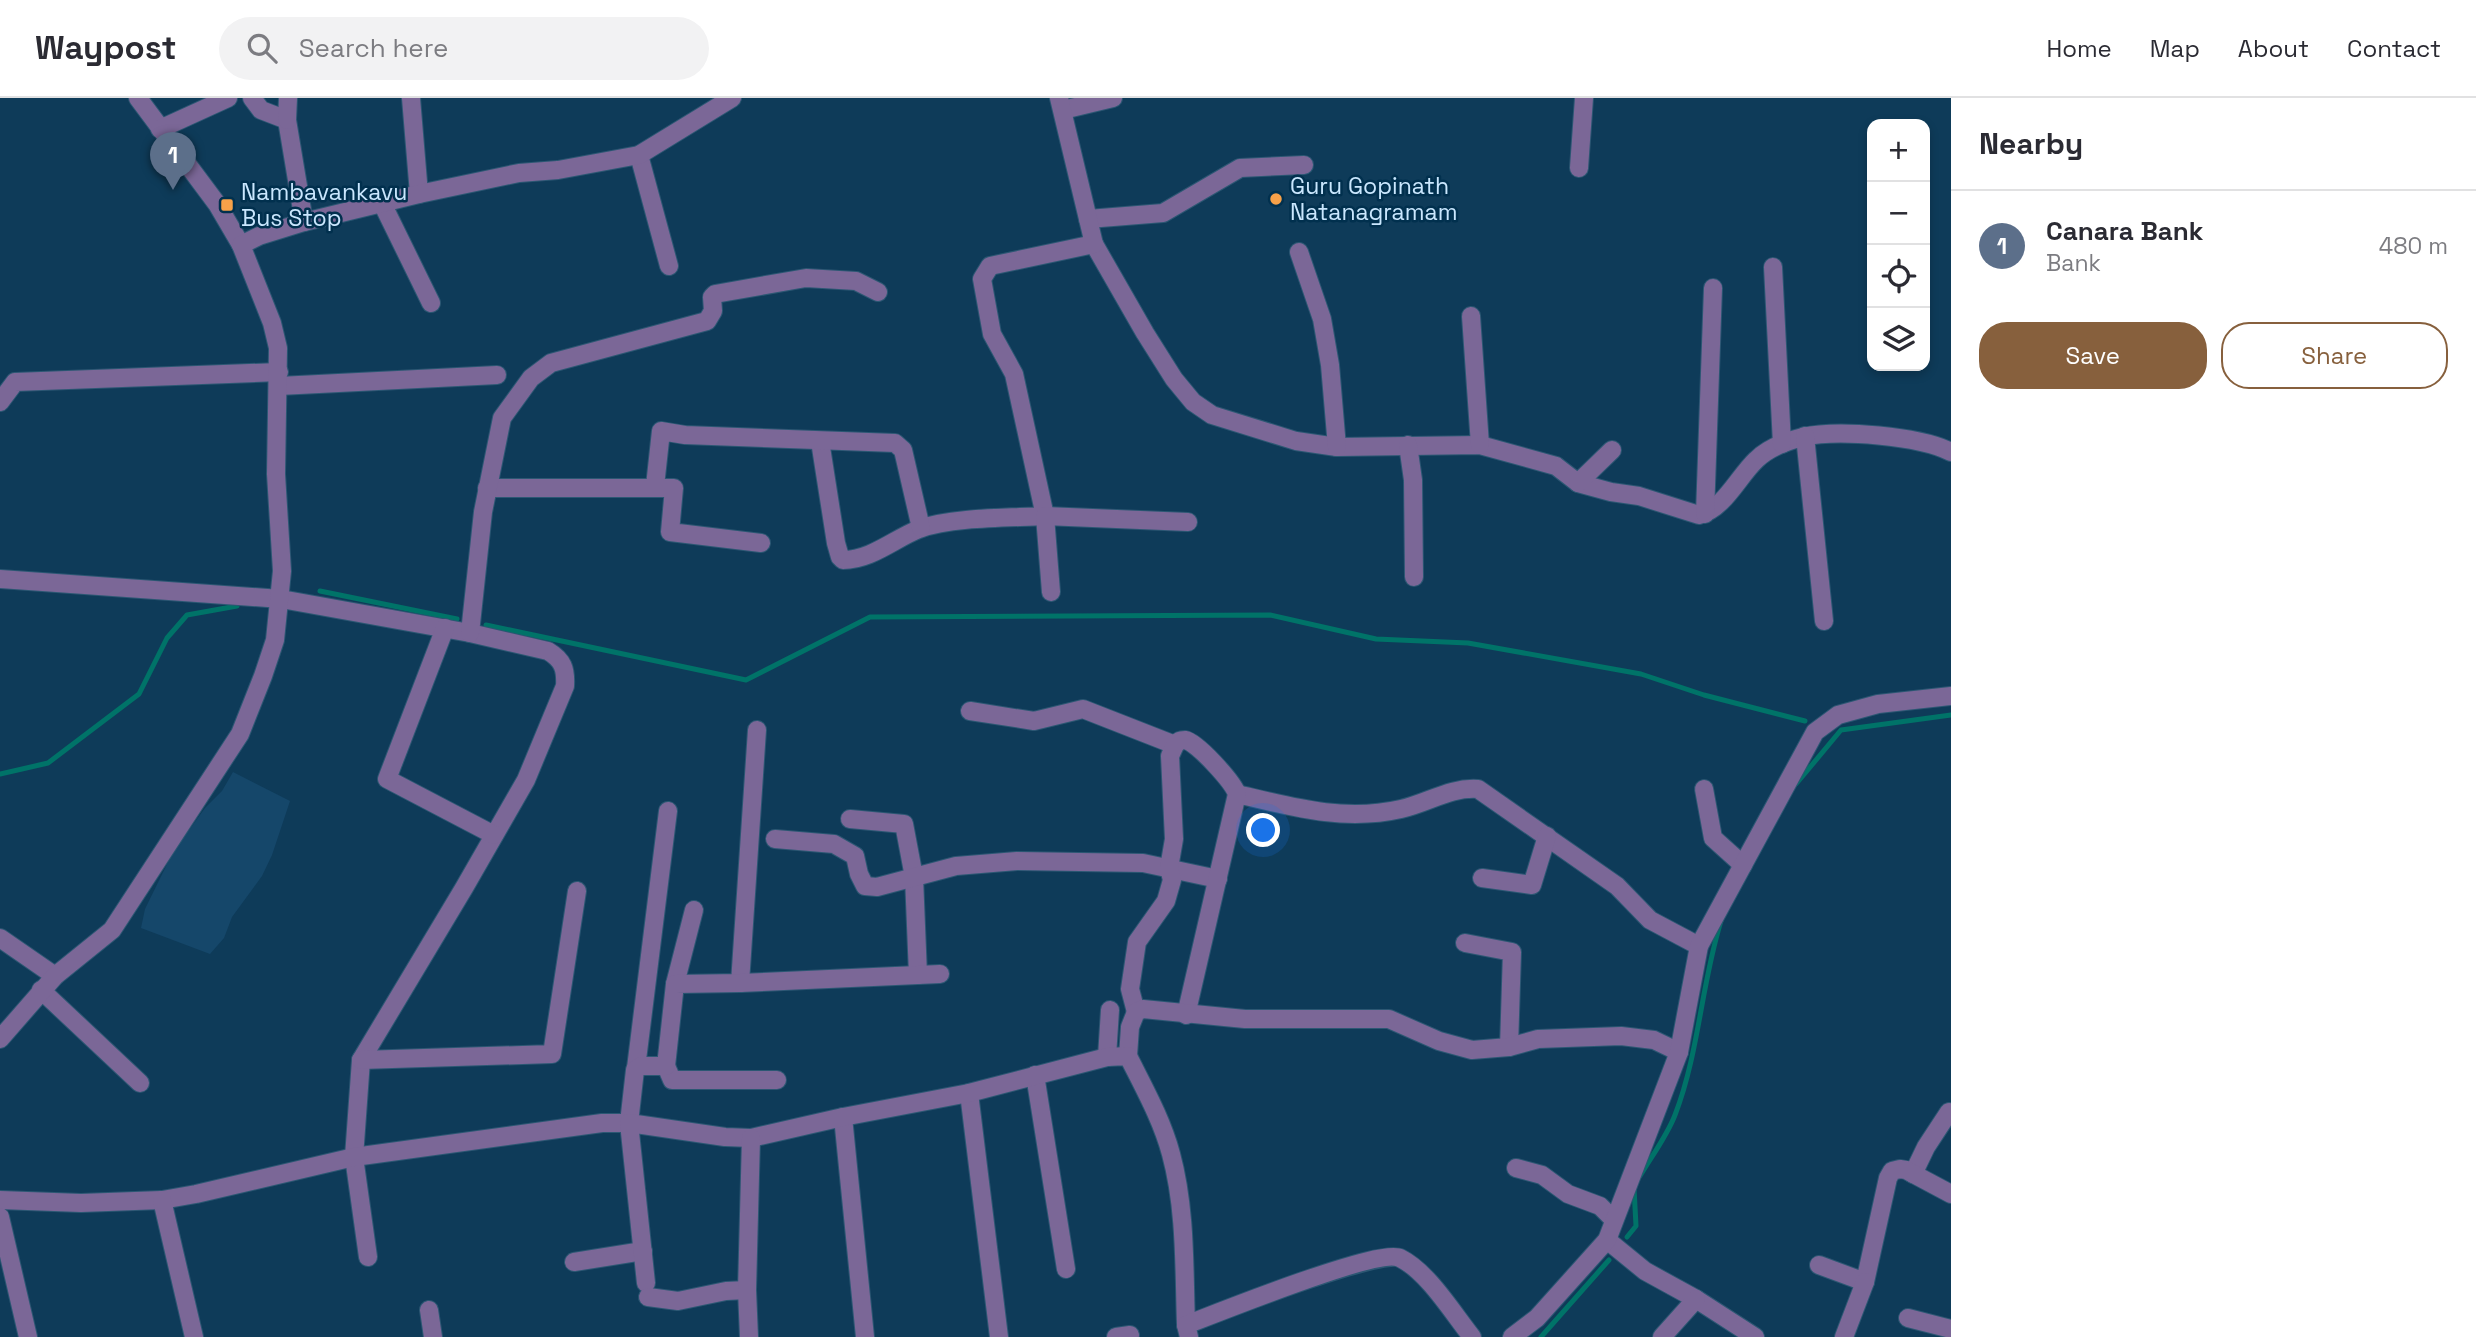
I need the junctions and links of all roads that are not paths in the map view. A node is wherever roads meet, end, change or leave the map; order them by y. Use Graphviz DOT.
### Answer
graph roads {
  1 [pos="138,98"];
  2 [pos="228,98"];
  3 [pos="252,98"];
  4 [pos="288,98"];
  5 [pos="411,98"];
  6 [pos="732,98"];
  7 [pos="1113,98"];
  8 [pos="1584,98"];
  9 [pos="1061,104"];
  10 [pos="287,121"];
  11 [pos="160,130"];
  12 [pos="639,155"];
  13 [pos="1304,165"];
  14 [pos="1579,168"];
  15 [pos="419,194"];
  16 [pos="382,203"];
  17 [pos="1088,219"];
  18 [pos="304,222"];
  19 [pos="1094,243"];
  20 [pos="241,245"];
  21 [pos="1299,252"];
  22 [pos="669,266"];
  23 [pos="1773,267"];
  24 [pos="1713,288"];
  25 [pos="878,292"];
  26 [pos="431,303"];
  27 [pos="1471,316"];
  28 [pos="497,375"];
  29 [pos="279,379"];
  30 [pos="0,402"];
  31 [pos="1805,436"];
  32 [pos="820,441"];
  33 [pos="1782,444"];
  34 [pos="1408,445"];
  35 [pos="1480,446"];
  36 [pos="1337,447"];
  37 [pos="1612,450"];
  38 [pos="1951,453"];
  39 [pos="1578,483"];
  40 [pos="655,486"];
  41 [pos="487,488"];
  42 [pos="1705,514"];
  43 [pos="1045,516"];
  44 [pos="1188,522"];
  45 [pos="921,528"];
  46 [pos="761,543"];
  47 [pos="1414,578"];
  48 [pos="0,579"];
  49 [pos="1051,592"];
  50 [pos="281,599"];
  51 [pos="1824,621"];
  52 [pos="445,628"];
  53 [pos="470,633"];
  54 [pos="1951,696"];
  55 [pos="970,711"];
  56 [pos="757,730"];
  57 [pos="1175,744"];
  58 [pos="1704,789"];
  59 [pos="1237,794"];
  60 [pos="668,810"];
  61 [pos="850,820"];
  62 [pos="494,835"];
  63 [pos="1547,836"];
  64 [pos="775,839"];
  65 [pos="1743,865"];
  66 [pos="1169,868"];
  67 [pos="914,877"];
  68 [pos="1218,878"];
  69 [pos="1482,878"];
  70 [pos="577,891"];
  71 [pos="694,910"];
  72 [pos="0,938"];
  73 [pos="1465,943"];
  74 [pos="1699,946"];
  75 [pos="940,974"];
  76 [pos="918,975"];
  77 [pos="55,976"];
  78 [pos="740,983"];
  79 [pos="675,984"];
  80 [pos="41,990"];
  81 [pos="1110,1010"];
  82 [pos="1136,1012"];
  83 [pos="1186,1015"];
  84 [pos="0,1039"];
  85 [pos="1509,1047"];
  86 [pos="1679,1052"];
  87 [pos="1107,1056"];
  88 [pos="1128,1056"];
  89 [pos="361,1060"];
  90 [pos="666,1066"];
  91 [pos="636,1068"];
  92 [pos="1035,1075"];
  93 [pos="777,1080"];
  94 [pos="140,1083"];
  95 [pos="969,1093"];
  96 [pos="1949,1112"];
  97 [pos="843,1117"];
  98 [pos="629,1122"];
  99 [pos="751,1138"];
  100 [pos="354,1157"];
  101 [pos="1516,1168"];
  102 [pos="1913,1174"];
  103 [pos="1951,1194"];
  104 [pos="0,1200"];
  105 [pos="162,1200"];
  106 [pos="0,1217"];
  107 [pos="1615,1220"];
  108 [pos="1607,1240"];
  109 [pos="643,1251"];
  110 [pos="368,1257"];
  111 [pos="574,1262"];
  112 [pos="1819,1265"];
  113 [pos="1066,1269"];
  114 [pos="1865,1282"];
  115 [pos="747,1290"];
  116 [pos="1696,1298"];
  117 [pos="429,1310"];
  118 [pos="1908,1318"];
  119 [pos="1951,1329"];
  120 [pos="1187,1331"];
  121 [pos="28,1337"];
  122 [pos="194,1337"];
  123 [pos="433,1337"];
  124 [pos="749,1337"];
  125 [pos="865,1337"];
  126 [pos="999,1337"];
  127 [pos="1472,1337"];
  128 [pos="1512,1337"];
  129 [pos="1662,1337"];
  130 [pos="1755,1337"];
  131 [pos="1844,1337"];
  1 -- 11 [label="street"];
  2 -- 11 [label="street"];
  3 -- 10 [label="street"];
  4 -- 10 [label="street"];
  5 -- 15 [label="street"];
  6 -- 12 [label="street"];
  7 -- 9 [label="street"];
  8 -- 14 [label="street"];
  9 -- 17 [label="street"];
  10 -- 18 [label="street"];
  11 -- 20 [label="street"];
  12 -- 15 [label="street"];
  12 -- 22 [label="street"];
  13 -- 17 [label="street"];
  15 -- 16 [label="street"];
  16 -- 18 [label="street"];
  16 -- 26 [label="street"];
  17 -- 19 [label="street"];
  18 -- 20 [label="street"];
  19 -- 36 [label="street"];
  19 -- 43 [label="street"];
  20 -- 29 [label="street"];
  21 -- 36 [label="street"];
  23 -- 33 [label="street"];
  24 -- 42 [label="street"];
  25 -- 41 [label="street"];
  27 -- 35 [label="street"];
  28 -- 29 [label="street"];
  29 -- 30 [label="street"];
  29 -- 50 [label="street"];
  31 -- 33 [label="street"];
  31 -- 38 [label="street"];
  31 -- 51 [label="street"];
  32 -- 40 [label="street"];
  32 -- 45 [label="street"];
  32 -- 45 [label="street"];
  33 -- 42 [label="street"];
  34 -- 35 [label="street"];
  34 -- 36 [label="street"];
  34 -- 47 [label="street"];
  35 -- 39 [label="street"];
  37 -- 39 [label="street"];
  39 -- 42 [label="street"];
  40 -- 41 [label="street"];
  40 -- 46 [label="street"];
  41 -- 53 [label="street"];
  43 -- 44 [label="street"];
  43 -- 45 [label="street"];
  43 -- 49 [label="street"];
  48 -- 50 [label="street"];
  50 -- 52 [label="street"];
  50 -- 77 [label="street"];
  52 -- 53 [label="street"];
  52 -- 62 [label="street"];
  53 -- 62 [label="street"];
  54 -- 65 [label="street"];
  55 -- 57 [label="street"];
  56 -- 78 [label="street"];
  57 -- 59 [label="street"];
  57 -- 66 [label="street"];
  58 -- 65 [label="street"];
  59 -- 63 [label="street"];
  59 -- 68 [label="street"];
  60 -- 91 [label="street"];
  61 -- 67 [label="street"];
  62 -- 89 [label="street"];
  63 -- 69 [label="street"];
  63 -- 74 [label="street"];
  64 -- 67 [label="street"];
  65 -- 74 [label="street"];
  66 -- 67 [label="street"];
  66 -- 68 [label="street"];
  66 -- 82 [label="street"];
  67 -- 76 [label="street"];
  68 -- 83 [label="street"];
  70 -- 89 [label="street"];
  71 -- 79 [label="street"];
  72 -- 77 [label="street"];
  73 -- 85 [label="street"];
  74 -- 86 [label="street"];
  75 -- 76 [label="street"];
  76 -- 78 [label="street"];
  77 -- 80 [label="street"];
  78 -- 79 [label="street"];
  79 -- 90 [label="street"];
  80 -- 84 [label="street"];
  80 -- 94 [label="street"];
  81 -- 87 [label="street"];
  82 -- 83 [label="street"];
  82 -- 88 [label="street"];
  83 -- 85 [label="street"];
  85 -- 86 [label="street"];
  86 -- 107 [label="street"];
  87 -- 88 [label="street"];
  87 -- 92 [label="street"];
  88 -- 120 [label="street"];
  89 -- 100 [label="street"];
  90 -- 91 [label="street"];
  90 -- 93 [label="street"];
  91 -- 98 [label="street"];
  92 -- 95 [label="street"];
  92 -- 113 [label="street"];
  95 -- 97 [label="street"];
  95 -- 126 [label="street"];
  96 -- 102 [label="street"];
  97 -- 99 [label="street"];
  97 -- 125 [label="street"];
  98 -- 99 [label="street"];
  98 -- 100 [label="street"];
  98 -- 109 [label="street"];
  99 -- 115 [label="street"];
  100 -- 105 [label="street"];
  100 -- 110 [label="street"];
  101 -- 107 [label="street"];
  102 -- 103 [label="street"];
  102 -- 114 [label="street"];
  104 -- 105 [label="street"];
  105 -- 122 [label="street"];
  106 -- 121 [label="street"];
  107 -- 108 [label="street"];
  108 -- 116 [label="street"];
  108 -- 128 [label="street"];
  109 -- 111 [label="street"];
  109 -- 115 [label="street"];
  112 -- 114 [label="street"];
  114 -- 131 [label="street"];
  115 -- 124 [label="street"];
  116 -- 129 [label="street"];
  116 -- 130 [label="street"];
  117 -- 123 [label="street"];
  118 -- 119 [label="street"];
  120 -- 127 [label="street"];
}
